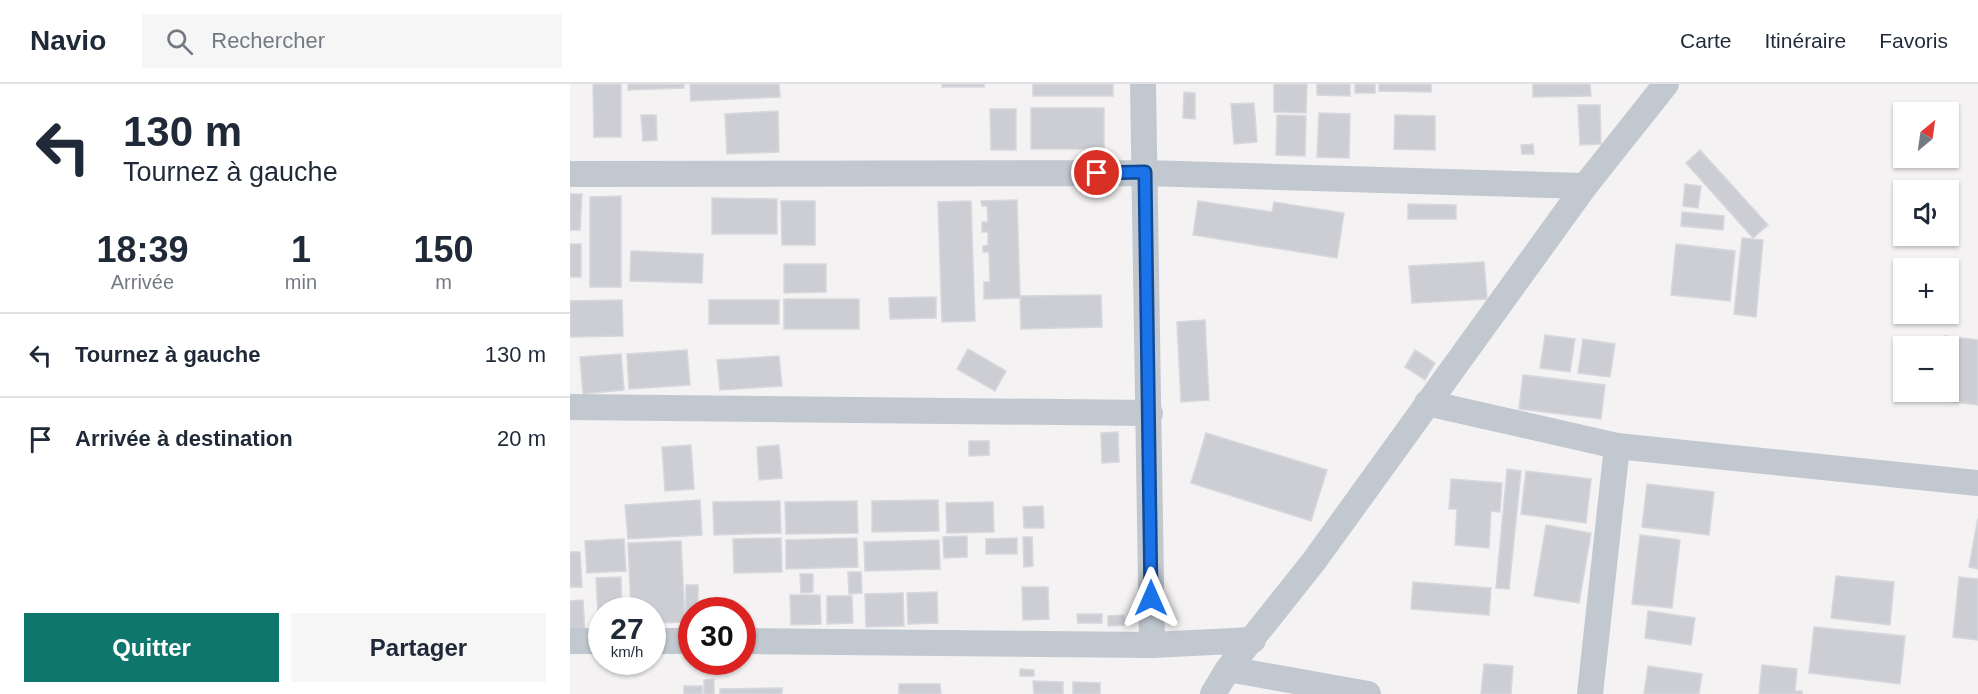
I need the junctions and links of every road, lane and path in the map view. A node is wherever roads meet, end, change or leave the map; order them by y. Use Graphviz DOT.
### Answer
graph roads {
  1 [pos="1143,84"];
  2 [pos="1665,84"];
  3 [pos="1145,172"];
  4 [pos="570,174"];
  5 [pos="1585,186"];
  6 [pos="1427,404"];
  7 [pos="570,407"];
  8 [pos="1150,413"];
  9 [pos="1617,446"];
  10 [pos="1978,483"];
  11 [pos="570,640"];
  12 [pos="1253,640"];
  13 [pos="588,641"];
  14 [pos="756,641"];
  15 [pos="1152,645"];
  16 [pos="1228,669"];
  17 [pos="1213,694"];
  18 [pos="1368,694"];
  19 [pos="1590,694"];
  1 -- 3 [label="street"];
  2 -- 5 [label="street"];
  3 -- 4 [label="street"];
  3 -- 5 [label="street"];
  3 -- 8 [label="street"];
  5 -- 6 [label="street"];
  6 -- 9 [label="street"];
  6 -- 12 [label="street"];
  7 -- 8 [label="street"];
  8 -- 15 [label="street"];
  9 -- 10 [label="street"];
  9 -- 19 [label="street"];
  11 -- 13 [label="street"];
  12 -- 15 [label="street"];
  12 -- 16 [label="street"];
  14 -- 15 [label="street"];
  16 -- 17 [label="street"];
  16 -- 18 [label="street"];
}
